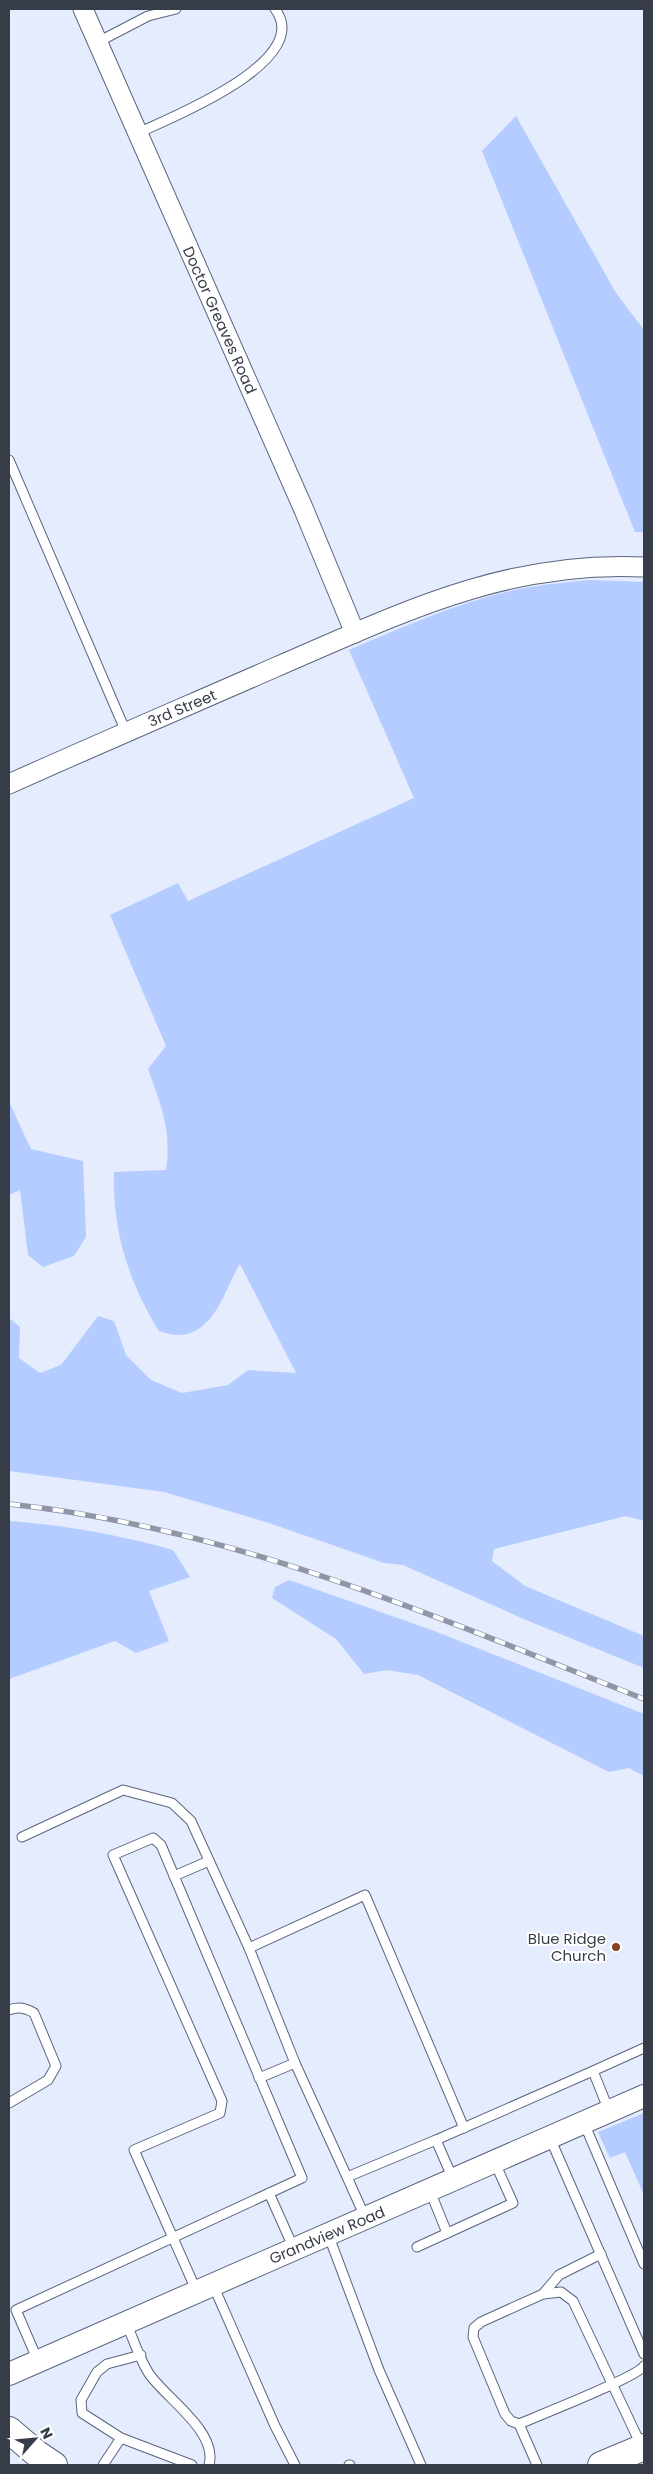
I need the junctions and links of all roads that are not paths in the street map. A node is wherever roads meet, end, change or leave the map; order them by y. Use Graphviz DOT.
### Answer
graph roads {
  1 [pos="83,9"];
  2 [pos="176,9"];
  3 [pos="275,9"];
  4 [pos="98,42"];
  5 [pos="138,133"];
  6 [pos="9,460"];
  7 [pos="644,567"];
  8 [pos="355,633"];
  9 [pos="126,732"];
  10 [pos="9,784"];
  11 [pos="22,1837"];
  12 [pos="209,1861"];
  13 [pos="174,1876"];
  14 [pos="249,1948"];
  15 [pos="9,2010"];
  16 [pos="644,2048"];
  17 [pos="295,2063"];
  18 [pos="593,2071"];
  19 [pos="260,2078"];
  20 [pos="644,2096"];
  21 [pos="9,2103"];
  22 [pos="609,2111"];
  23 [pos="584,2122"];
  24 [pos="464,2128"];
  25 [pos="550,2138"];
  26 [pos="436,2140"];
  27 [pos="495,2162"];
  28 [pos="347,2177"];
  29 [pos="454,2180"];
  30 [pos="430,2191"];
  31 [pos="269,2193"];
  32 [pos="365,2218"];
  33 [pos="447,2233"];
  34 [pos="328,2234"];
  35 [pos="173,2237"];
  36 [pos="417,2247"];
  37 [pos="294,2249"];
  38 [pos="601,2254"];
  39 [pos="644,2264"];
  40 [pos="205,2288"];
  41 [pos="543,2294"];
  42 [pos="13,2310"];
  43 [pos="126,2323"];
  44 [pos="644,2354"];
  45 [pos="141,2356"];
  46 [pos="38,2361"];
  47 [pos="644,2367"];
  48 [pos="9,2374"];
  49 [pos="612,2384"];
  50 [pos="519,2424"];
  51 [pos="9,2430"];
  52 [pos="121,2438"];
  53 [pos="643,2447"];
  54 [pos="54,2465"];
  55 [pos="103,2465"];
  56 [pos="192,2465"];
  57 [pos="209,2465"];
  58 [pos="295,2465"];
  59 [pos="421,2465"];
  60 [pos="537,2465"];
  61 [pos="601,2465"];
  1 -- 4 [label="street, Doctor Greaves Road"];
  2 -- 4 [label="lane"];
  3 -- 5 [label="lane"];
  4 -- 5 [label="street, Doctor Greaves Road"];
  5 -- 8 [label="street, Doctor Greaves Road"];
  6 -- 9 [label="lane"];
  7 -- 8 [label="street, 3rd Street"];
  8 -- 9 [label="street, 3rd Street"];
  9 -- 10 [label="street, 3rd Street"];
  11 -- 12 [label="lane"];
  12 -- 13 [label="lane"];
  12 -- 14 [label="lane"];
  13 -- 19 [label="lane"];
  13 -- 35 [label="lane"];
  14 -- 17 [label="lane"];
  14 -- 24 [label="lane"];
  15 -- 21 [label="lane"];
  16 -- 18 [label="lane"];
  17 -- 19 [label="lane"];
  17 -- 28 [label="lane"];
  18 -- 22 [label="lane"];
  18 -- 24 [label="lane"];
  19 -- 31 [label="lane"];
  20 -- 22 [label="street, Grandview Road"];
  22 -- 23 [label="street, Grandview Road"];
  23 -- 25 [label="street, Grandview Road"];
  23 -- 39 [label="lane"];
  24 -- 26 [label="lane"];
  25 -- 27 [label="street, Grandview Road"];
  25 -- 38 [label="lane"];
  26 -- 28 [label="lane"];
  26 -- 29 [label="lane"];
  27 -- 29 [label="street, Grandview Road"];
  27 -- 33 [label="lane"];
  28 -- 32 [label="lane"];
  29 -- 30 [label="street, Grandview Road"];
  30 -- 32 [label="street, Grandview Road"];
  30 -- 33 [label="lane"];
  31 -- 35 [label="lane"];
  31 -- 37 [label="lane"];
  32 -- 34 [label="street, Grandview Road"];
  33 -- 36 [label="lane"];
  34 -- 37 [label="street, Grandview Road"];
  34 -- 59 [label="lane"];
  35 -- 40 [label="lane"];
  35 -- 42 [label="lane"];
  37 -- 40 [label="street, Grandview Road"];
  38 -- 41 [label="lane"];
  38 -- 44 [label="lane"];
  40 -- 43 [label="street, Grandview Road"];
  40 -- 58 [label="lane"];
  41 -- 49 [label="lane"];
  41 -- 50 [label="lane"];
  42 -- 46 [label="lane"];
  43 -- 45 [label="lane"];
  43 -- 46 [label="street, Grandview Road"];
  45 -- 52 [label="lane"];
  45 -- 57 [label="lane"];
  46 -- 48 [label="street, Grandview Road"];
  47 -- 49 [label="lane"];
  49 -- 50 [label="lane"];
  49 -- 53 [label="lane"];
  50 -- 60 [label="lane"];
  51 -- 54 [label="main road"];
  52 -- 55 [label="lane"];
  52 -- 56 [label="lane"];
  53 -- 61 [label="main road"];
}
